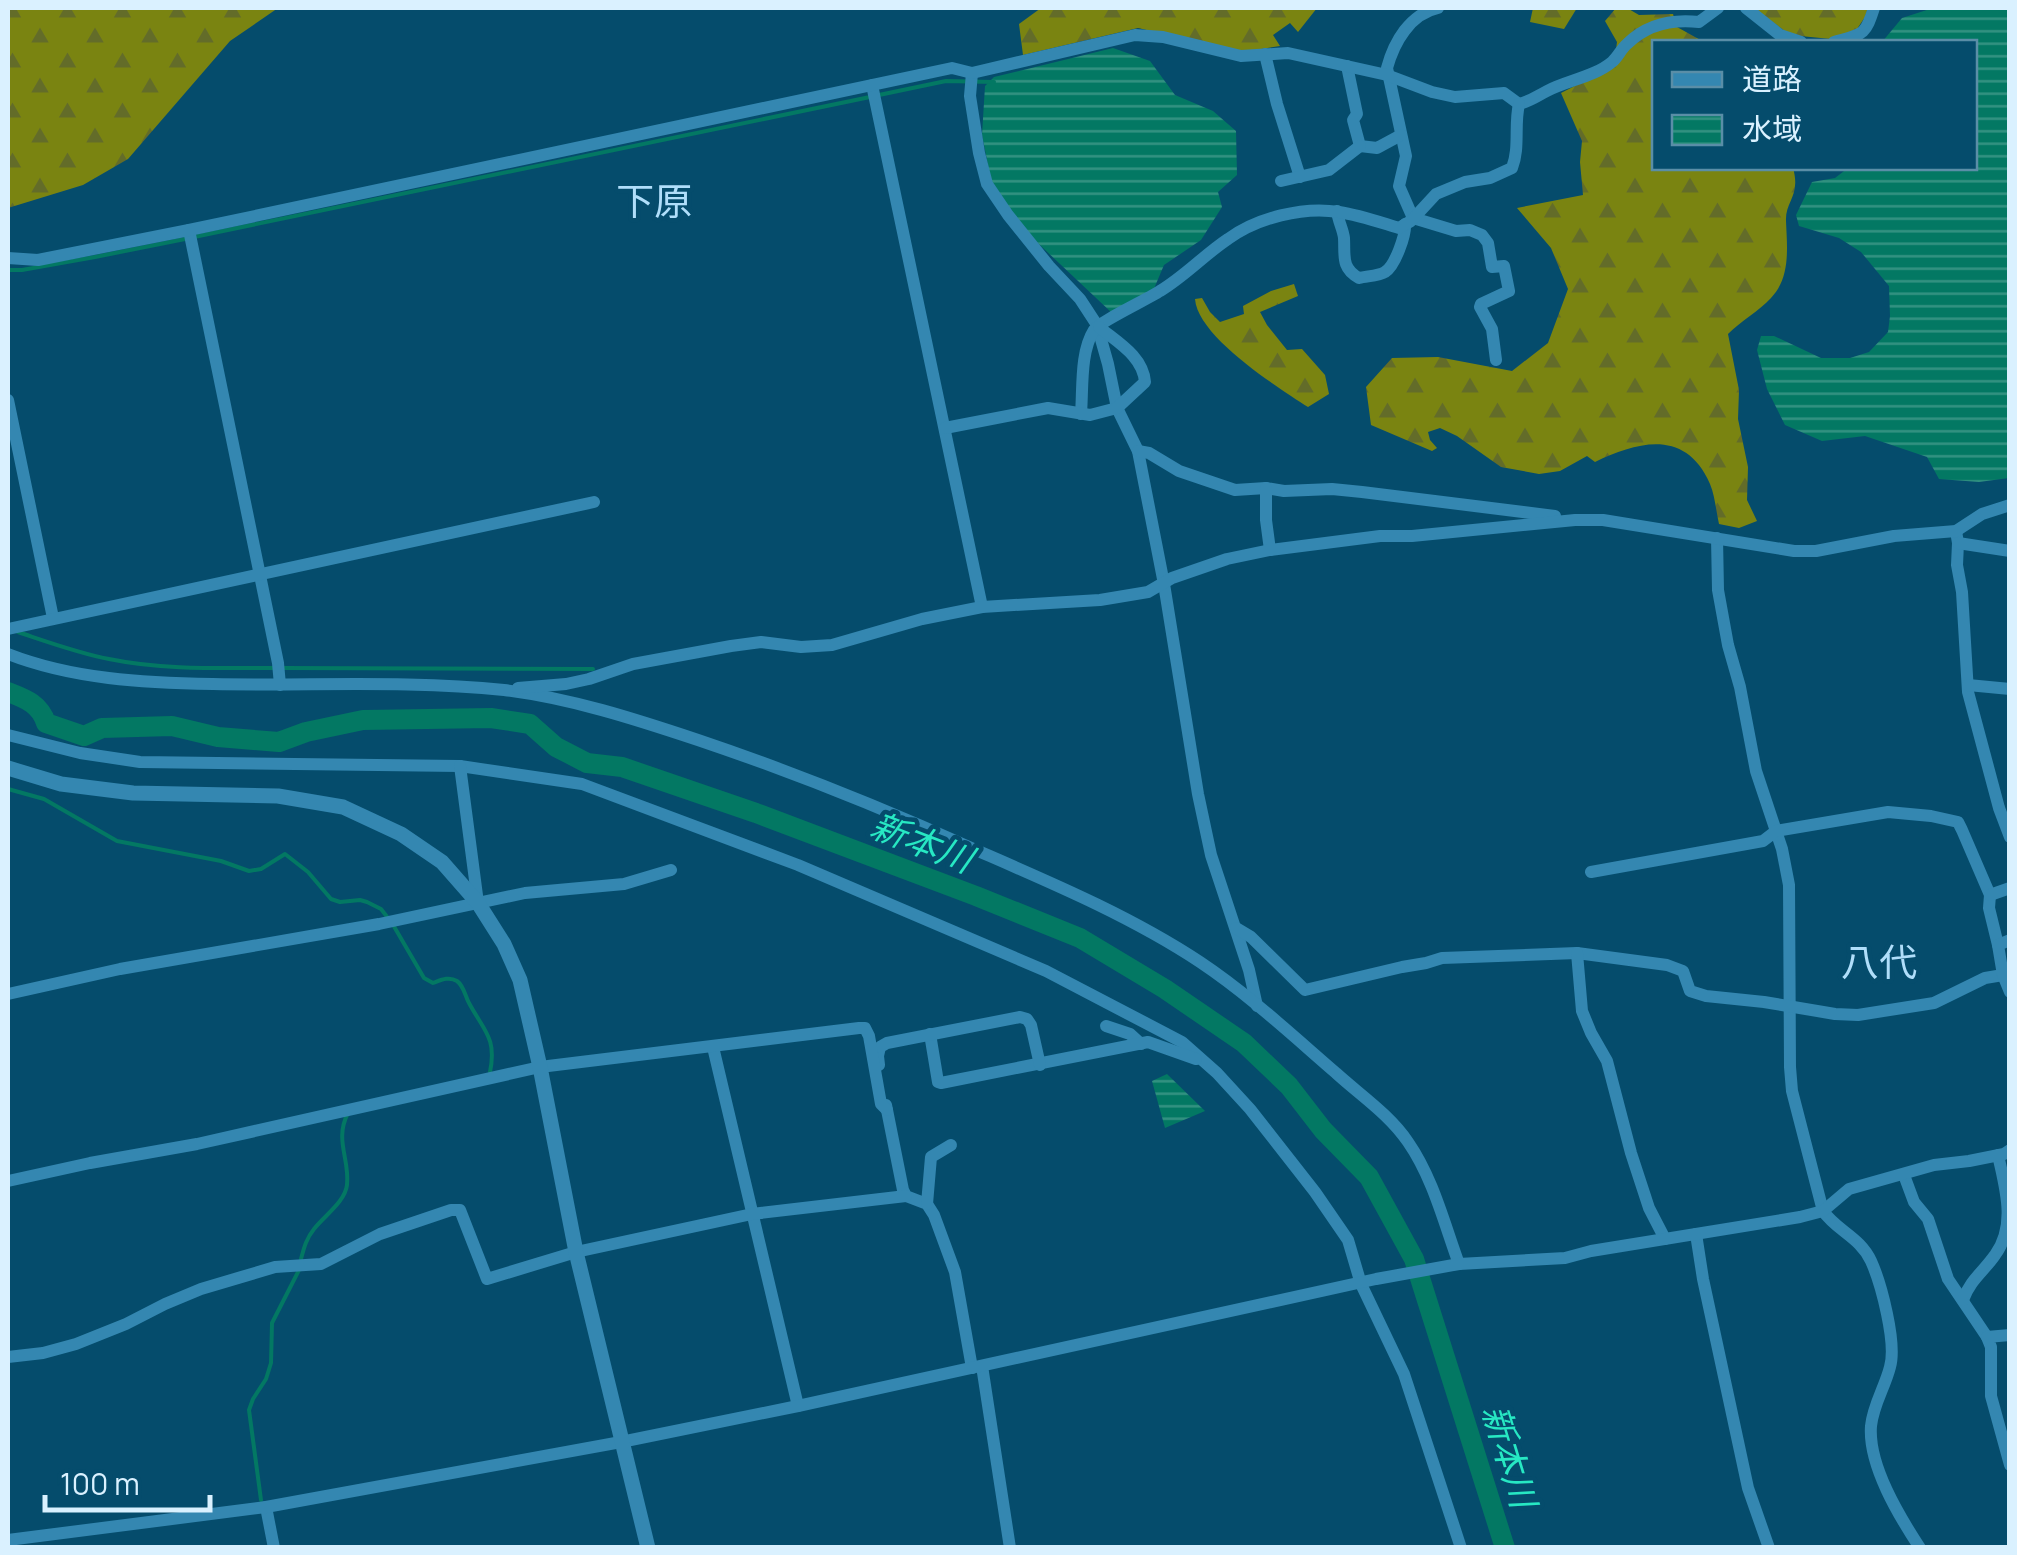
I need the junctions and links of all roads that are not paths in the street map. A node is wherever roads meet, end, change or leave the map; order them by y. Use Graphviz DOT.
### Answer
graph roads {
  1 [pos="1438,8"];
  2 [pos="1718,8"];
  3 [pos="1746,8"];
  4 [pos="1874,8"];
  5 [pos="1795,40"];
  6 [pos="1841,40"];
  7 [pos="1264,54"];
  8 [pos="1347,66"];
  9 [pos="972,73"];
  10 [pos="1387,75"];
  11 [pos="872,85"];
  12 [pos="1519,104"];
  13 [pos="1401,135"];
  14 [pos="1360,146"];
  15 [pos="1300,177"];
  16 [pos="1281,181"];
  17 [pos="1337,211"];
  18 [pos="1409,221"];
  19 [pos="188,230"];
  20 [pos="8,258"];
  21 [pos="1097,326"];
  22 [pos="1496,360"];
  23 [pos="8,400"];
  24 [pos="1117,408"];
  25 [pos="1080,414"];
  26 [pos="945,428"];
  27 [pos="1138,451"];
  28 [pos="1266,488"];
  29 [pos="594,502"];
  30 [pos="2010,506"];
  31 [pos="1562,521"];
  32 [pos="1957,537"];
  33 [pos="1716,538"];
  34 [pos="1270,550"];
  35 [pos="2010,551"];
  36 [pos="260,575"];
  37 [pos="1164,584"];
  38 [pos="982,607"];
  39 [pos="53,618"];
  40 [pos="8,628"];
  41 [pos="8,654"];
  42 [pos="280,685"];
  43 [pos="1968,685"];
  44 [pos="2010,689"];
  45 [pos="511,691"];
  46 [pos="8,735"];
  47 [pos="460,766"];
  48 [pos="8,768"];
  49 [pos="1776,830"];
  50 [pos="2010,838"];
  51 [pos="670,870"];
  52 [pos="1591,872"];
  53 [pos="2010,888"];
  54 [pos="1990,895"];
  55 [pos="478,903"];
  56 [pos="1236,928"];
  57 [pos="2004,943"];
  58 [pos="1577,953"];
  59 [pos="2003,975"];
  60 [pos="2010,992"];
  61 [pos="8,994"];
  62 [pos="1257,1006"];
  63 [pos="1791,1007"];
  64 [pos="1106,1026"];
  65 [pos="930,1034"];
  66 [pos="1141,1044"];
  67 [pos="713,1047"];
  68 [pos="1202,1060"];
  69 [pos="1040,1065"];
  70 [pos="540,1067"];
  71 [pos="888,1110"];
  72 [pos="951,1145"];
  73 [pos="2004,1152"];
  74 [pos="1904,1175"];
  75 [pos="8,1181"];
  76 [pos="906,1196"];
  77 [pos="927,1204"];
  78 [pos="1822,1211"];
  79 [pos="752,1214"];
  80 [pos="1696,1234"];
  81 [pos="1665,1239"];
  82 [pos="576,1252"];
  83 [pos="1454,1265"];
  84 [pos="1362,1284"];
  85 [pos="1963,1300"];
  86 [pos="2010,1335"];
  87 [pos="1987,1337"];
  88 [pos="8,1357"];
  89 [pos="977,1367"];
  90 [pos="798,1406"];
  91 [pos="621,1442"];
  92 [pos="2010,1465"];
  93 [pos="266,1507"];
  94 [pos="8,1540"];
  95 [pos="274,1548"];
  96 [pos="648,1548"];
  97 [pos="1010,1548"];
  98 [pos="1461,1548"];
  99 [pos="1770,1548"];
  100 [pos="1920,1548"];
  1 -- 10 [label="street"];
  2 -- 12 [label="street"];
  3 -- 5 [label="street"];
  4 -- 6 [label="street"];
  7 -- 8 [label="street"];
  7 -- 9 [label="street"];
  7 -- 15 [label="street"];
  8 -- 10 [label="street"];
  8 -- 14 [label="street"];
  9 -- 11 [label="street"];
  9 -- 21 [label="street"];
  10 -- 12 [label="street"];
  10 -- 13 [label="street"];
  11 -- 19 [label="street"];
  11 -- 26 [label="street"];
  12 -- 18 [label="street"];
  13 -- 14 [label="street"];
  13 -- 18 [label="street"];
  14 -- 15 [label="street"];
  15 -- 16 [label="street"];
  17 -- 18 [label="street"];
  17 -- 18 [label="street"];
  17 -- 21 [label="street"];
  18 -- 22 [label="street"];
  19 -- 20 [label="street"];
  19 -- 36 [label="street"];
  21 -- 24 [label="street"];
  21 -- 24 [label="street"];
  21 -- 25 [label="street"];
  23 -- 39 [label="street"];
  24 -- 25 [label="street"];
  24 -- 27 [label="street"];
  25 -- 26 [label="street"];
  26 -- 38 [label="street"];
  27 -- 28 [label="street"];
  27 -- 37 [label="street"];
  28 -- 31 [label="street"];
  28 -- 34 [label="street"];
  29 -- 36 [label="street"];
  30 -- 32 [label="street"];
  31 -- 33 [label="street"];
  31 -- 34 [label="street"];
  32 -- 33 [label="street"];
  32 -- 35 [label="street"];
  32 -- 43 [label="street"];
  33 -- 49 [label="street"];
  34 -- 37 [label="street"];
  36 -- 39 [label="street"];
  36 -- 42 [label="street"];
  37 -- 38 [label="street"];
  37 -- 56 [label="street"];
  38 -- 45 [label="street"];
  39 -- 40 [label="street"];
  41 -- 42 [label="street"];
  42 -- 45 [label="street"];
  43 -- 44 [label="street"];
  43 -- 50 [label="street"];
  45 -- 62 [label="street"];
  46 -- 47 [label="street"];
  47 -- 55 [label="street"];
  47 -- 68 [label="street"];
  48 -- 55 [label="street"];
  49 -- 52 [label="street"];
  49 -- 54 [label="street"];
  49 -- 63 [label="street"];
  51 -- 55 [label="street"];
  53 -- 54 [label="street"];
  54 -- 57 [label="street"];
  55 -- 61 [label="street"];
  55 -- 70 [label="street"];
  56 -- 58 [label="street"];
  56 -- 62 [label="street"];
  57 -- 59 [label="street"];
  58 -- 63 [label="street"];
  58 -- 81 [label="street"];
  59 -- 60 [label="street"];
  59 -- 63 [label="street"];
  62 -- 83 [label="street"];
  63 -- 78 [label="street"];
  64 -- 66 [label="street"];
  65 -- 69 [label="street"];
  65 -- 69 [label="street"];
  65 -- 71 [label="street"];
  66 -- 68 [label="street"];
  66 -- 69 [label="street"];
  67 -- 70 [label="street"];
  67 -- 71 [label="street"];
  67 -- 79 [label="street"];
  68 -- 84 [label="street"];
  70 -- 75 [label="street"];
  70 -- 82 [label="street"];
  71 -- 76 [label="street"];
  72 -- 77 [label="street"];
  73 -- 74 [label="street"];
  73 -- 85 [label="street"];
  74 -- 78 [label="street"];
  74 -- 85 [label="street"];
  76 -- 77 [label="street"];
  76 -- 79 [label="street"];
  77 -- 89 [label="street"];
  78 -- 80 [label="street"];
  78 -- 100 [label="street"];
  79 -- 82 [label="street"];
  79 -- 90 [label="street"];
  80 -- 81 [label="street"];
  80 -- 99 [label="street"];
  81 -- 83 [label="street"];
  82 -- 88 [label="street"];
  82 -- 91 [label="street"];
  83 -- 84 [label="street"];
  84 -- 89 [label="street"];
  84 -- 98 [label="street"];
  85 -- 87 [label="street"];
  86 -- 87 [label="street"];
  87 -- 92 [label="street"];
  89 -- 90 [label="street"];
  89 -- 97 [label="street"];
  90 -- 91 [label="street"];
  91 -- 93 [label="street"];
  91 -- 96 [label="street"];
  93 -- 94 [label="street"];
  93 -- 95 [label="street"];
}
